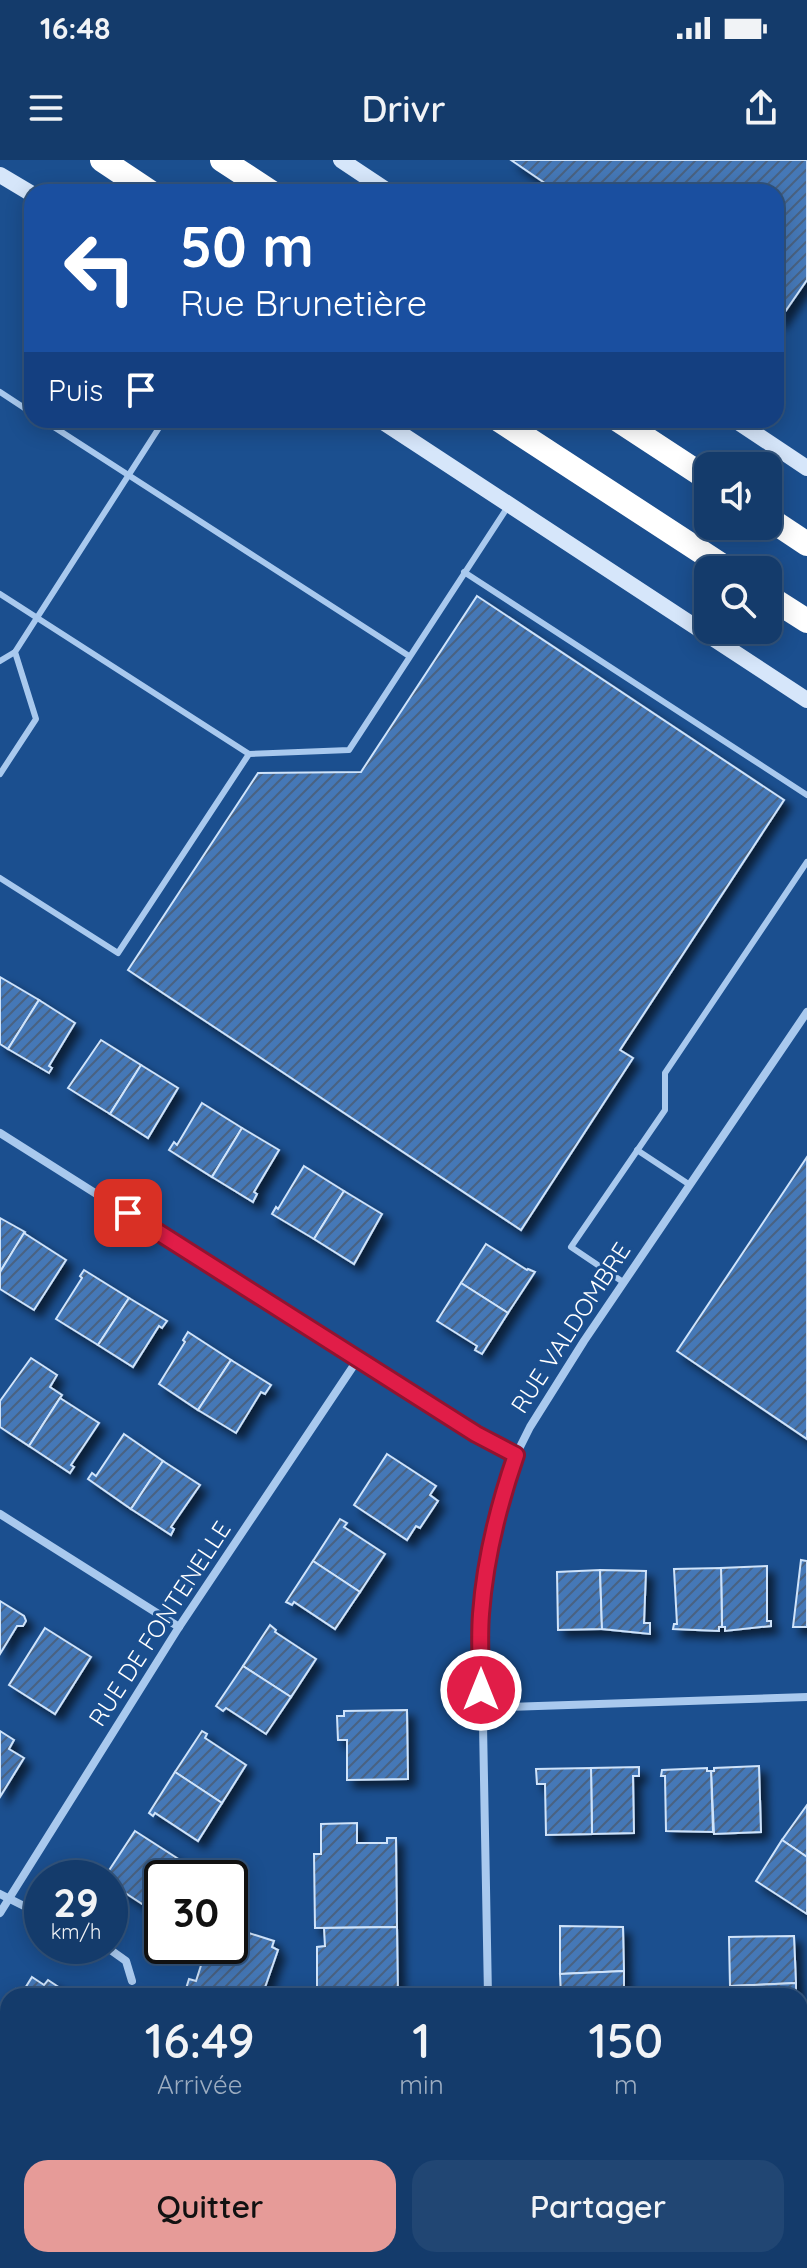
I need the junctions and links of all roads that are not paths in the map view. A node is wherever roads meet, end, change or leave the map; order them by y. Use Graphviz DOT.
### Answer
graph roads {
  1 [pos="102,160"];
  2 [pos="222,160"];
  3 [pos="341,160"];
  4 [pos="0,175"];
  5 [pos="138,184"];
  6 [pos="259,184"];
  7 [pos="377,184"];
  8 [pos="24,189"];
  9 [pos="0,392"];
  10 [pos="24,408"];
  11 [pos="55,428"];
  12 [pos="159,428"];
  13 [pos="392,428"];
  14 [pos="511,428"];
  15 [pos="630,428"];
  16 [pos="747,428"];
  17 [pos="807,468"];
  18 [pos="694,470"];
  19 [pos="128,475"];
  20 [pos="509,505"];
  21 [pos="782,527"];
  22 [pos="807,544"];
  23 [pos="708,556"];
  24 [pos="464,572"];
  25 [pos="0,594"];
  26 [pos="782,605"];
  27 [pos="36,617"];
  28 [pos="807,621"];
  29 [pos="15,652"];
  30 [pos="409,656"];
  31 [pos="0,661"];
  32 [pos="807,700"];
  33 [pos="249,754"];
  34 [pos="0,774"];
  35 [pos="807,795"];
  36 [pos="807,862"];
  37 [pos="0,878"];
  38 [pos="807,1012"];
  39 [pos="0,1133"];
  40 [pos="637,1150"];
  41 [pos="690,1185"];
  42 [pos="623,1282"];
  43 [pos="358,1359"];
  44 [pos="516,1455"];
  45 [pos="0,1514"];
  46 [pos="179,1627"];
  47 [pos="807,1697"];
  48 [pos="481,1708"];
  49 [pos="0,1894"];
  50 [pos="9,1899"];
  51 [pos="24,1906"];
  52 [pos="0,1913"];
  53 [pos="127,1964"];
  54 [pos="132,1981"];
  55 [pos="488,1988"];
  1 -- 5 [label="highway"];
  2 -- 6 [label="highway"];
  3 -- 7 [label="main road"];
  4 -- 8 [label="main road"];
  9 -- 10 [label="lane"];
  11 -- 19 [label="lane"];
  12 -- 19 [label="lane"];
  13 -- 20 [label="main road"];
  14 -- 23 [label="highway"];
  15 -- 18 [label="highway"];
  16 -- 17 [label="main road"];
  19 -- 27 [label="lane"];
  19 -- 30 [label="lane"];
  20 -- 24 [label="lane"];
  20 -- 32 [label="main road"];
  21 -- 22 [label="highway"];
  24 -- 30 [label="lane"];
  24 -- 35 [label="lane"];
  25 -- 27 [label="lane"];
  26 -- 28 [label="highway"];
  27 -- 29 [label="lane"];
  27 -- 33 [label="lane"];
  29 -- 31 [label="lane"];
  29 -- 34 [label="lane"];
  30 -- 33 [label="lane"];
  33 -- 37 [label="lane"];
  36 -- 40 [label="lane"];
  38 -- 41 [label="street, RUE VALDOMBRE"];
  39 -- 43 [label="street"];
  40 -- 41 [label="lane"];
  40 -- 42 [label="lane"];
  41 -- 42 [label="street, RUE VALDOMBRE"];
  42 -- 44 [label="street, RUE VALDOMBRE"];
  43 -- 44 [label="street"];
  43 -- 46 [label="street, RUE DE FONTENELLE"];
  44 -- 48 [label="street, RUE VALDOMBRE"];
  45 -- 46 [label="street"];
  46 -- 50 [label="street, RUE DE FONTENELLE"];
  47 -- 48 [label="street"];
  48 -- 55 [label="street, RUE VALDOMBRE"];
  49 -- 50 [label="street"];
  50 -- 51 [label="street"];
  50 -- 52 [label="street, RUE DE FONTENELLE"];
  53 -- 54 [label="street"];
}
